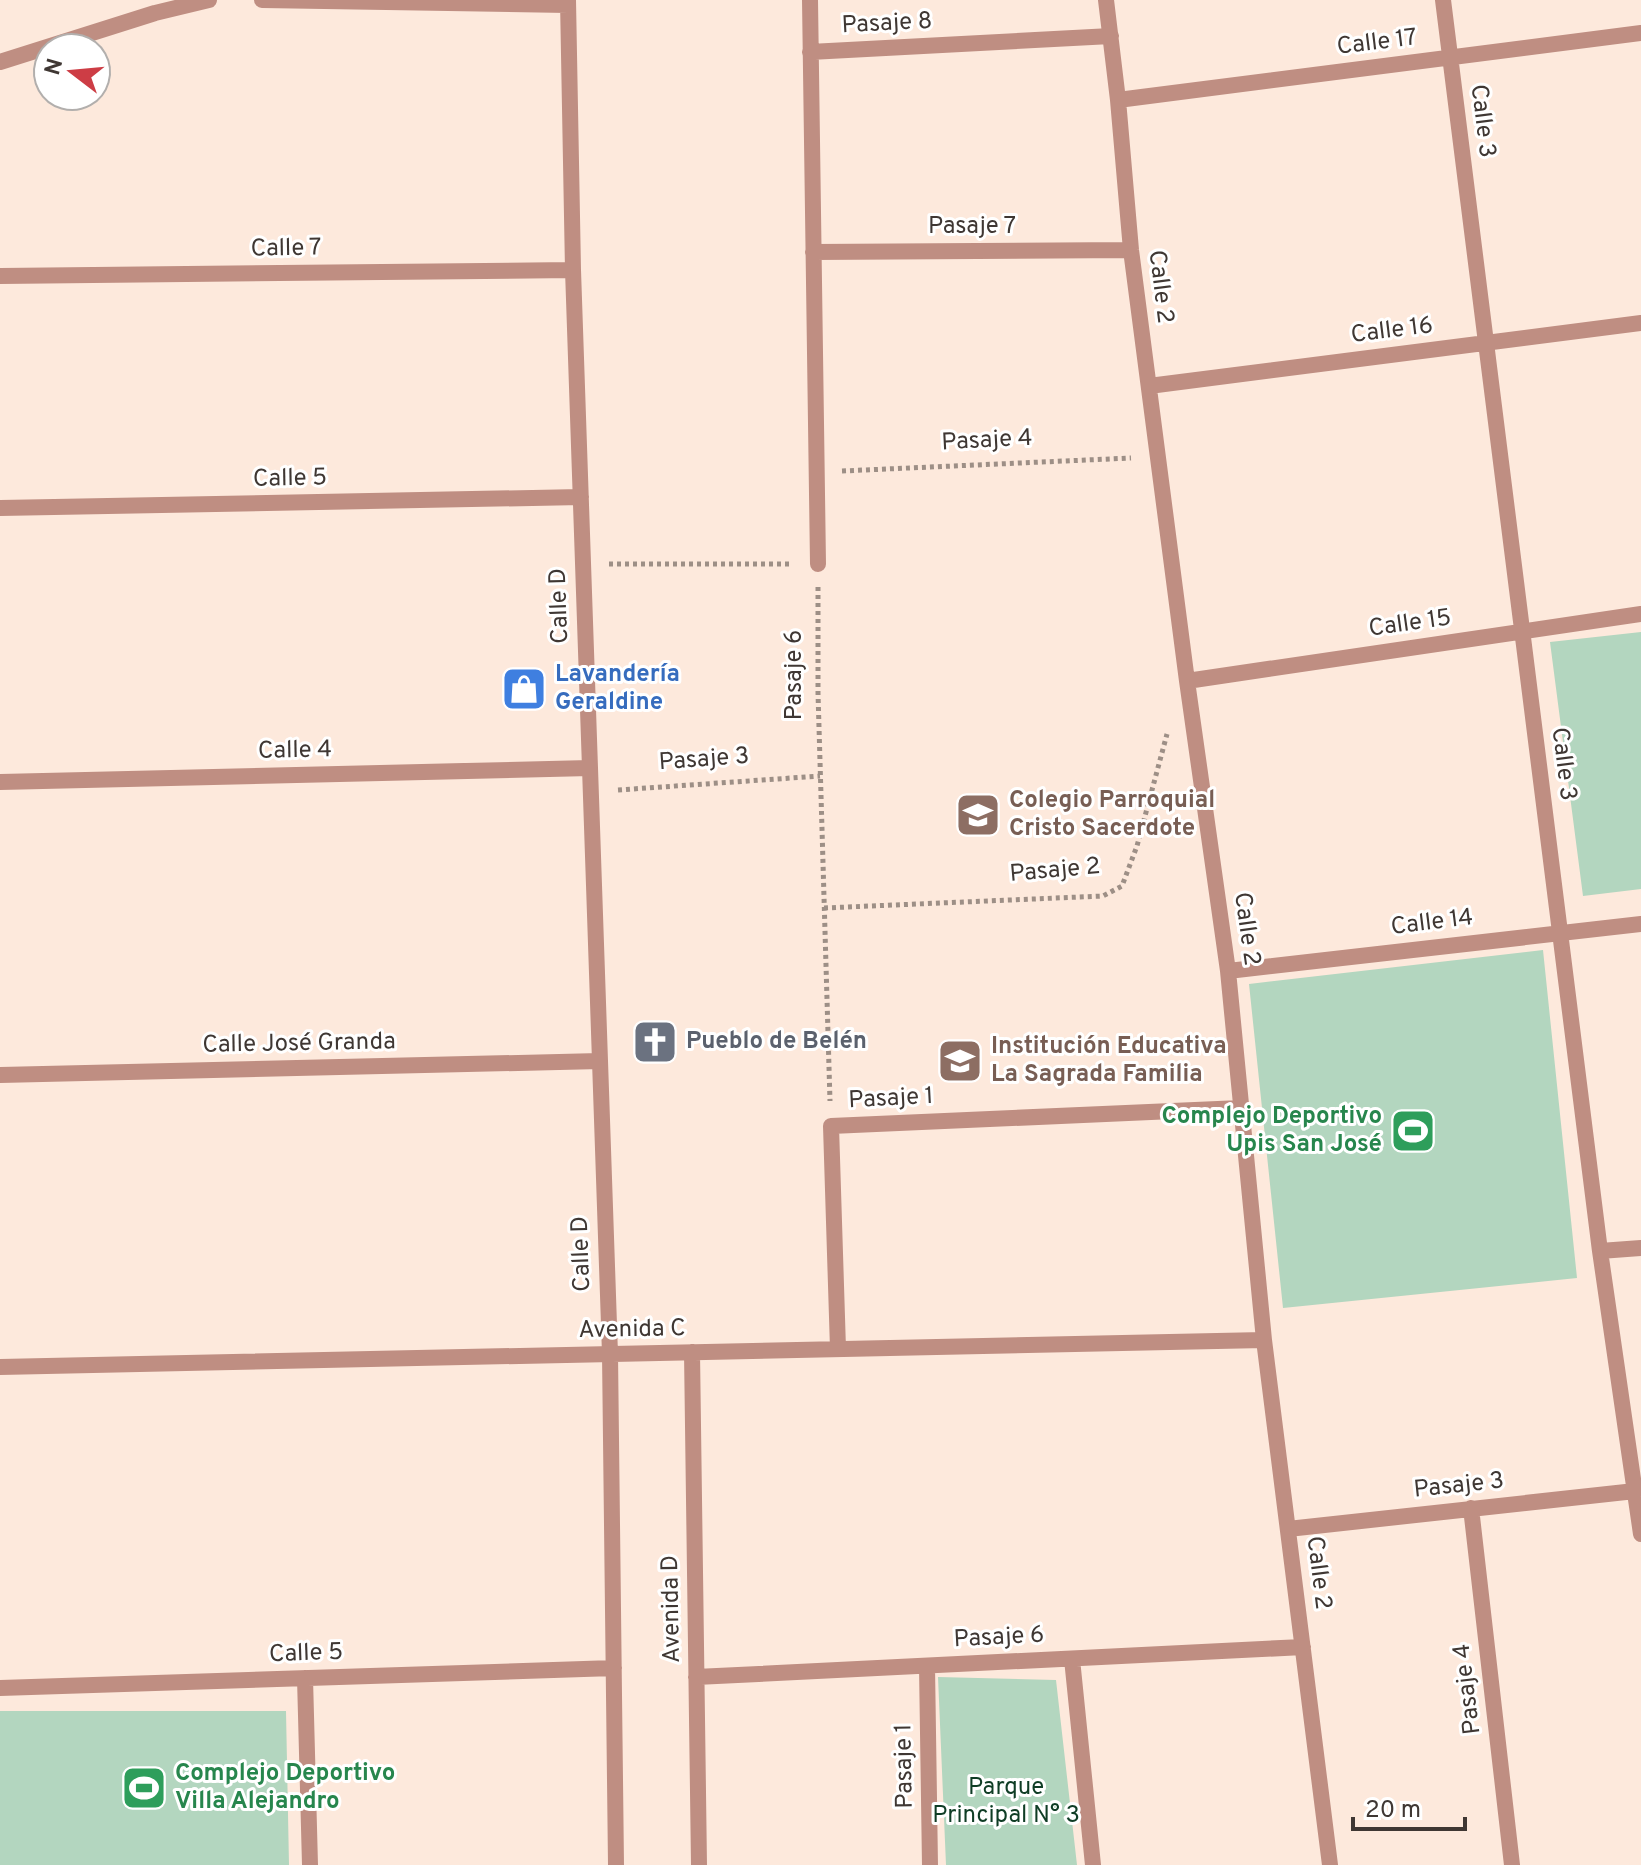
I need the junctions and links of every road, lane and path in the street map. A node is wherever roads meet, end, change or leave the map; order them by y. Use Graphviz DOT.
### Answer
graph roads {
  1 [pos="209,0"];
  2 [pos="262,0"];
  3 [pos="810,0"];
  4 [pos="1106,0"];
  5 [pos="1443,0"];
  6 [pos="568,2"];
  7 [pos="1641,33"];
  8 [pos="1111,36"];
  9 [pos="810,52"];
  10 [pos="1450,58"];
  11 [pos="0,62"];
  12 [pos="1118,100"];
  13 [pos="1131,250"];
  14 [pos="813,252"];
  15 [pos="573,270"];
  16 [pos="0,276"];
  17 [pos="1641,323"];
  18 [pos="1486,343"];
  19 [pos="1149,386"];
  20 [pos="1159,457"];
  21 [pos="817,472"];
  22 [pos="581,497"];
  23 [pos="0,508"];
  24 [pos="583,564"];
  25 [pos="818,564"];
  26 [pos="1641,614"];
  27 [pos="1522,631"];
  28 [pos="1187,681"];
  29 [pos="1170,726"];
  30 [pos="590,768"];
  31 [pos="820,776"];
  32 [pos="0,782"];
  33 [pos="591,791"];
  34 [pos="824,908"];
  35 [pos="1641,924"];
  36 [pos="1560,932"];
  37 [pos="1228,971"];
  38 [pos="600,1061"];
  39 [pos="0,1075"];
  40 [pos="1241,1108"];
  41 [pos="831,1126"];
  42 [pos="1641,1248"];
  43 [pos="1600,1251"];
  44 [pos="1264,1340"];
  45 [pos="838,1349"];
  46 [pos="692,1352"];
  47 [pos="610,1354"];
  48 [pos="0,1367"];
  49 [pos="1635,1491"];
  50 [pos="1471,1508"];
  51 [pos="1288,1529"];
  52 [pos="1641,1534"];
  53 [pos="1303,1647"];
  54 [pos="1072,1659"];
  55 [pos="927,1666"];
  56 [pos="614,1668"];
  57 [pos="696,1677"];
  58 [pos="305,1678"];
  59 [pos="0,1688"];
  60 [pos="310,1865"];
  61 [pos="616,1865"];
  62 [pos="699,1865"];
  63 [pos="930,1865"];
  64 [pos="1093,1865"];
  65 [pos="1330,1865"];
  66 [pos="1512,1865"];
  1 -- 11 [label="street"];
  2 -- 6 [label="street"];
  3 -- 9 [label="street"];
  4 -- 8 [label="street, Calle 2"];
  5 -- 10 [label="street, Calle 3"];
  6 -- 15 [label="street, Calle D"];
  7 -- 10 [label="street, Calle 17"];
  8 -- 9 [label="street, Pasaje 8"];
  8 -- 12 [label="street, Calle 2"];
  9 -- 14 [label="street"];
  10 -- 12 [label="street, Calle 17"];
  10 -- 18 [label="street, Calle 3"];
  12 -- 13 [label="street, Calle 2"];
  13 -- 14 [label="street, Pasaje 7"];
  13 -- 19 [label="street, Calle 2"];
  14 -- 21 [label="street"];
  15 -- 16 [label="street, Calle 7"];
  15 -- 22 [label="street, Calle D"];
  17 -- 18 [label="street, Calle 16"];
  18 -- 19 [label="street, Calle 16"];
  18 -- 27 [label="street, Calle 3"];
  19 -- 20 [label="street, Calle 2"];
  20 -- 21 [label="path, Pasaje 4"];
  20 -- 28 [label="street, Calle 2"];
  21 -- 25 [label="street"];
  22 -- 23 [label="street, Calle 5"];
  22 -- 24 [label="street, Calle D"];
  24 -- 25 [label="path"];
  24 -- 30 [label="street, Calle D"];
  25 -- 31 [label="path, Pasaje 6"];
  26 -- 27 [label="street, Calle 15"];
  27 -- 28 [label="street, Calle 15"];
  27 -- 36 [label="street, Calle 3"];
  28 -- 37 [label="street, Calle 2"];
  29 -- 34 [label="path, Pasaje 2"];
  30 -- 32 [label="street, Calle 4"];
  30 -- 33 [label="street, Calle D"];
  31 -- 33 [label="path, Pasaje 3"];
  31 -- 34 [label="path, Pasaje 6"];
  33 -- 38 [label="street, Calle D"];
  34 -- 41 [label="path, Pasaje 6"];
  35 -- 36 [label="street, Calle 14"];
  36 -- 37 [label="street, Calle 14"];
  36 -- 43 [label="street, Calle 3"];
  37 -- 40 [label="street, Calle 2"];
  38 -- 39 [label="street, Calle José Granda"];
  38 -- 47 [label="street, Calle D"];
  40 -- 41 [label="street, Pasaje 1"];
  40 -- 44 [label="street, Calle 2"];
  41 -- 45 [label="street"];
  42 -- 43 [label="street"];
  43 -- 49 [label="street, Calle 3"];
  44 -- 45 [label="street, Avenida C"];
  44 -- 51 [label="street, Calle 2"];
  45 -- 46 [label="street, Avenida C"];
  46 -- 47 [label="street, Avenida C"];
  46 -- 57 [label="street, Avenida D"];
  47 -- 48 [label="street, Avenida C"];
  47 -- 56 [label="street"];
  49 -- 50 [label="street, Pasaje 3"];
  49 -- 52 [label="street, Calle 3"];
  50 -- 51 [label="street, Pasaje 3"];
  50 -- 66 [label="street, Pasaje 4"];
  51 -- 53 [label="street, Calle 2"];
  53 -- 54 [label="street, Pasaje 6"];
  53 -- 65 [label="street, Calle 2"];
  54 -- 55 [label="street, Pasaje 6"];
  54 -- 64 [label="street"];
  55 -- 57 [label="street, Pasaje 6"];
  55 -- 63 [label="street, Pasaje 1"];
  56 -- 58 [label="street, Calle 5"];
  56 -- 61 [label="street"];
  57 -- 62 [label="street, Avenida D"];
  58 -- 59 [label="street, Calle 5"];
  58 -- 60 [label="street"];
}
